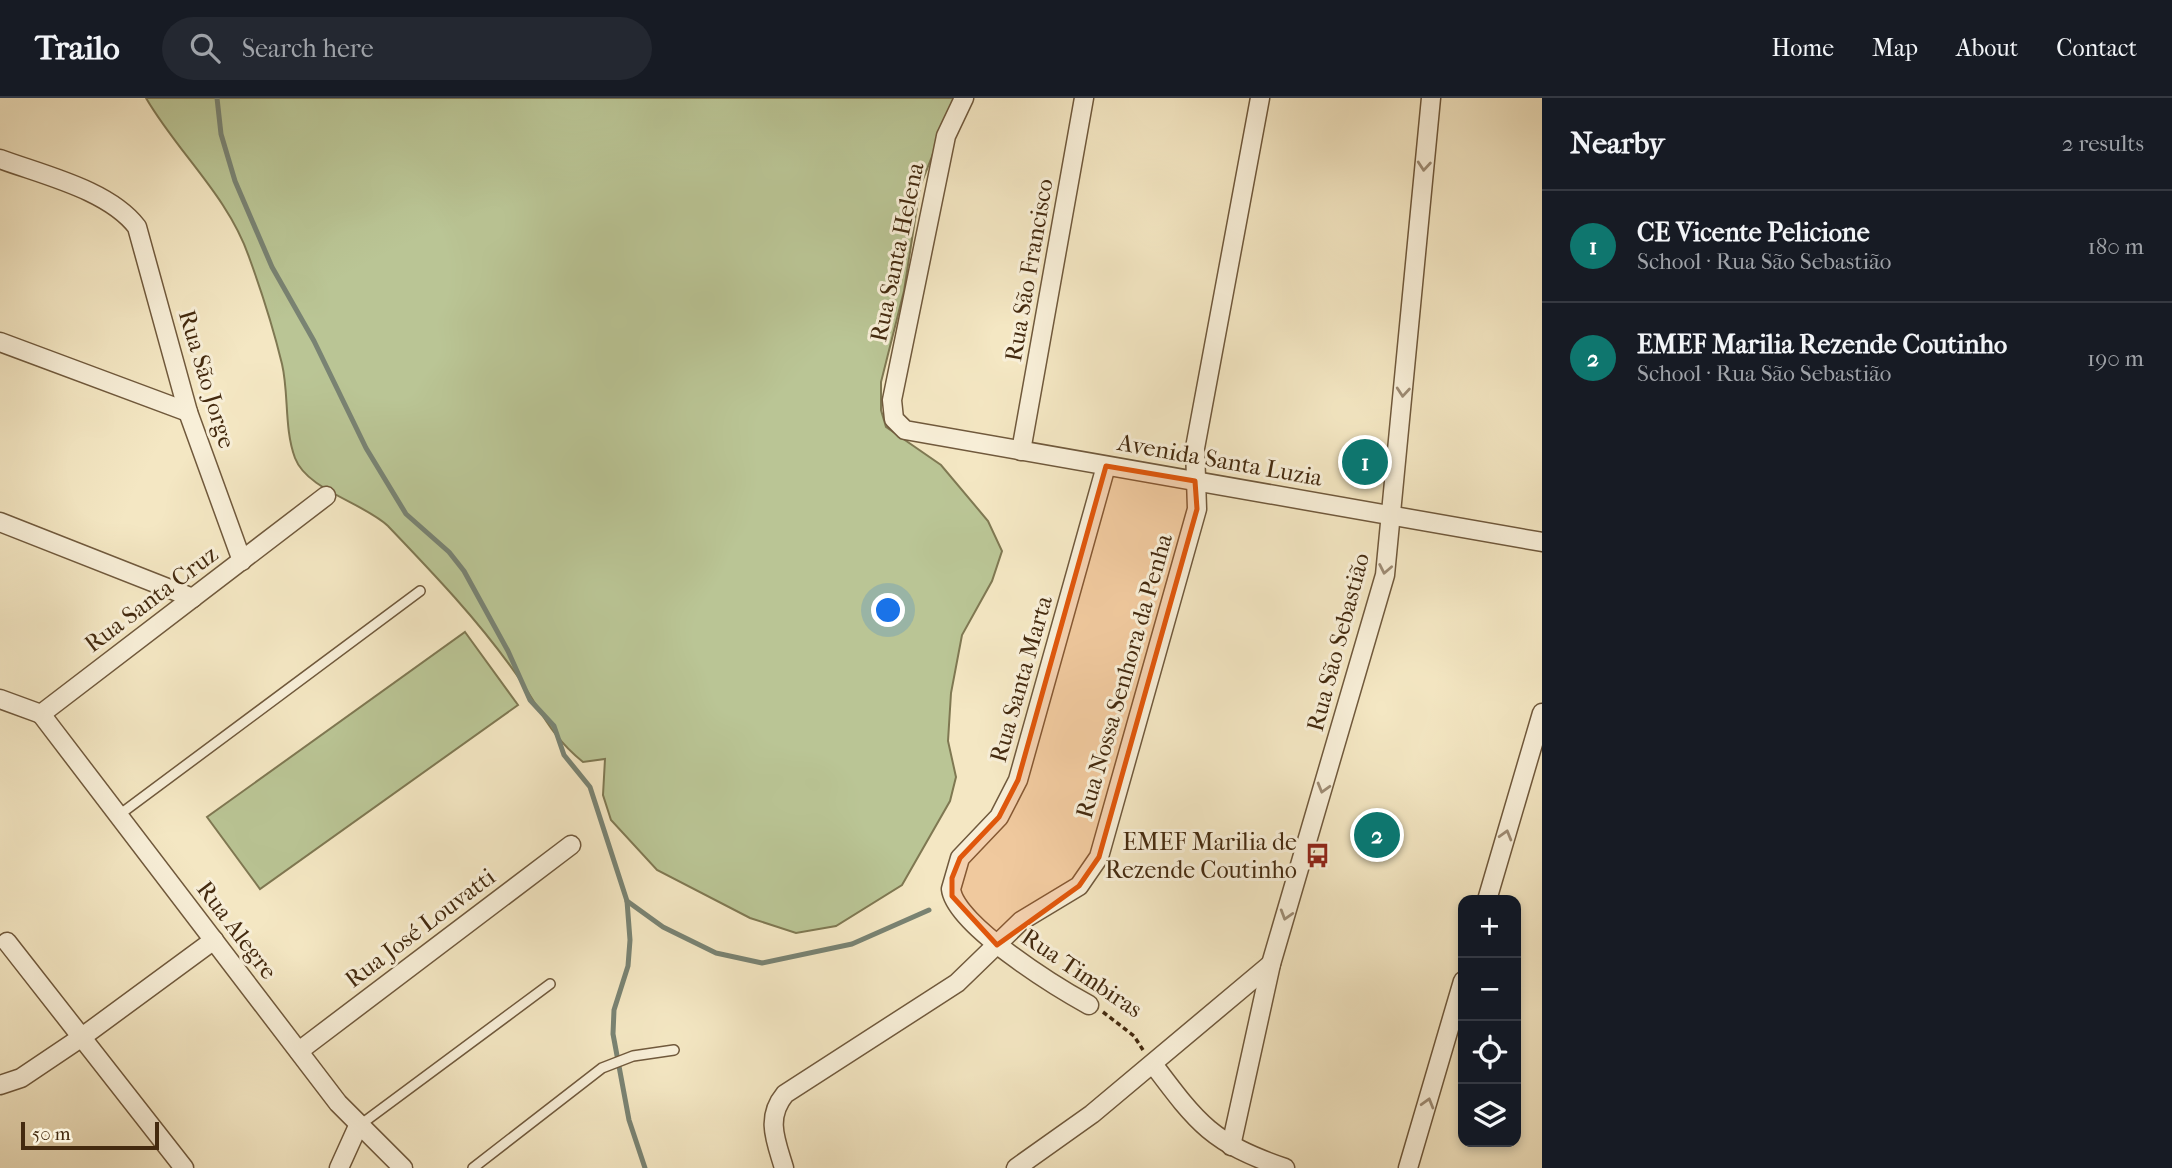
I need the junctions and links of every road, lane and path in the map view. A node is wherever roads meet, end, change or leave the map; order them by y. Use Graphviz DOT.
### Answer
graph roads {
  1 [pos="964,98"];
  2 [pos="1084,98"];
  3 [pos="1260,98"];
  4 [pos="1431,98"];
  5 [pos="0,159"];
  6 [pos="0,342"];
  7 [pos="188,412"];
  8 [pos="894,419"];
  9 [pos="1021,451"];
  10 [pos="1106,466"];
  11 [pos="1195,481"];
  12 [pos="327,496"];
  13 [pos="1391,514"];
  14 [pos="0,522"];
  15 [pos="1542,542"];
  16 [pos="242,561"];
  17 [pos="420,591"];
  18 [pos="194,598"];
  19 [pos="0,699"];
  20 [pos="1542,713"];
  21 [pos="41,714"];
  22 [pos="1539,738"];
  23 [pos="119,815"];
  24 [pos="571,845"];
  25 [pos="951,889"];
  26 [pos="1489,895"];
  27 [pos="214,940"];
  28 [pos="7,942"];
  29 [pos="997,945"];
  30 [pos="1271,964"];
  31 [pos="550,984"];
  32 [pos="1458,998"];
  33 [pos="1089,1005"];
  34 [pos="82,1037"];
  35 [pos="674,1050"];
  36 [pos="299,1051"];
  37 [pos="1153,1064"];
  38 [pos="0,1085"];
  39 [pos="358,1126"];
  40 [pos="1231,1146"];
  41 [pos="1259,1164"];
  42 [pos="184,1168"];
  43 [pos="339,1168"];
  44 [pos="402,1168"];
  45 [pos="473,1168"];
  46 [pos="784,1168"];
  47 [pos="1016,1168"];
  48 [pos="1285,1168"];
  49 [pos="1408,1168"];
  1 -- 8 [label="street, Rua Santa Helena"];
  2 -- 9 [label="street, Rua São Francisco"];
  3 -- 11 [label="street, Rua Nossa Senhora da Penha"];
  4 -- 13 [label="street, Rua São Sebastião, one-way"];
  5 -- 7 [label="street, Rua São Jorge"];
  6 -- 7 [label="street"];
  7 -- 16 [label="street, Rua São Jorge"];
  8 -- 9 [label="street, Avenida Santa Luzia"];
  9 -- 10 [label="street, Avenida Santa Luzia"];
  10 -- 11 [label="street, Avenida Santa Luzia"];
  10 -- 25 [label="street, Rua Santa Marta"];
  11 -- 13 [label="street, Avenida Santa Luzia"];
  11 -- 29 [label="street, Rua Nossa Senhora da Penha"];
  12 -- 16 [label="street, Rua Santa Cruz"];
  13 -- 15 [label="street, Avenida Santa Luzia"];
  13 -- 30 [label="street, Rua São Sebastião, one-way"];
  14 -- 18 [label="street"];
  16 -- 18 [label="street, Rua Santa Cruz"];
  17 -- 23 [label="lane"];
  18 -- 21 [label="street, Rua Santa Cruz"];
  19 -- 21 [label="street"];
  20 -- 22 [label="street"];
  21 -- 23 [label="street, Rua Alegre"];
  26 -- 22 [label="street, one-way"];
  23 -- 27 [label="street, Rua Alegre"];
  24 -- 36 [label="street, Rua José Louvatti"];
  25 -- 29 [label="street, Rua Timbiras"];
  27 -- 34 [label="street"];
  27 -- 36 [label="street, Rua Alegre"];
  28 -- 34 [label="street"];
  29 -- 33 [label="street, Rua Timbiras"];
  29 -- 46 [label="street, Rua Nossa Senhora da Penha"];
  30 -- 37 [label="street"];
  30 -- 40 [label="street, Rua São Sebastião"];
  31 -- 39 [label="lane"];
  49 -- 32 [label="street, one-way"];
  33 -- 37 [label="path, Rua Timbiras"];
  34 -- 38 [label="street"];
  34 -- 42 [label="street"];
  35 -- 45 [label="lane"];
  36 -- 39 [label="street, Rua Alegre"];
  37 -- 40 [label="street"];
  37 -- 47 [label="street"];
  39 -- 43 [label="street"];
  39 -- 44 [label="street, Rua Alegre"];
  40 -- 41 [label="street"];
  41 -- 48 [label="street"];
}
